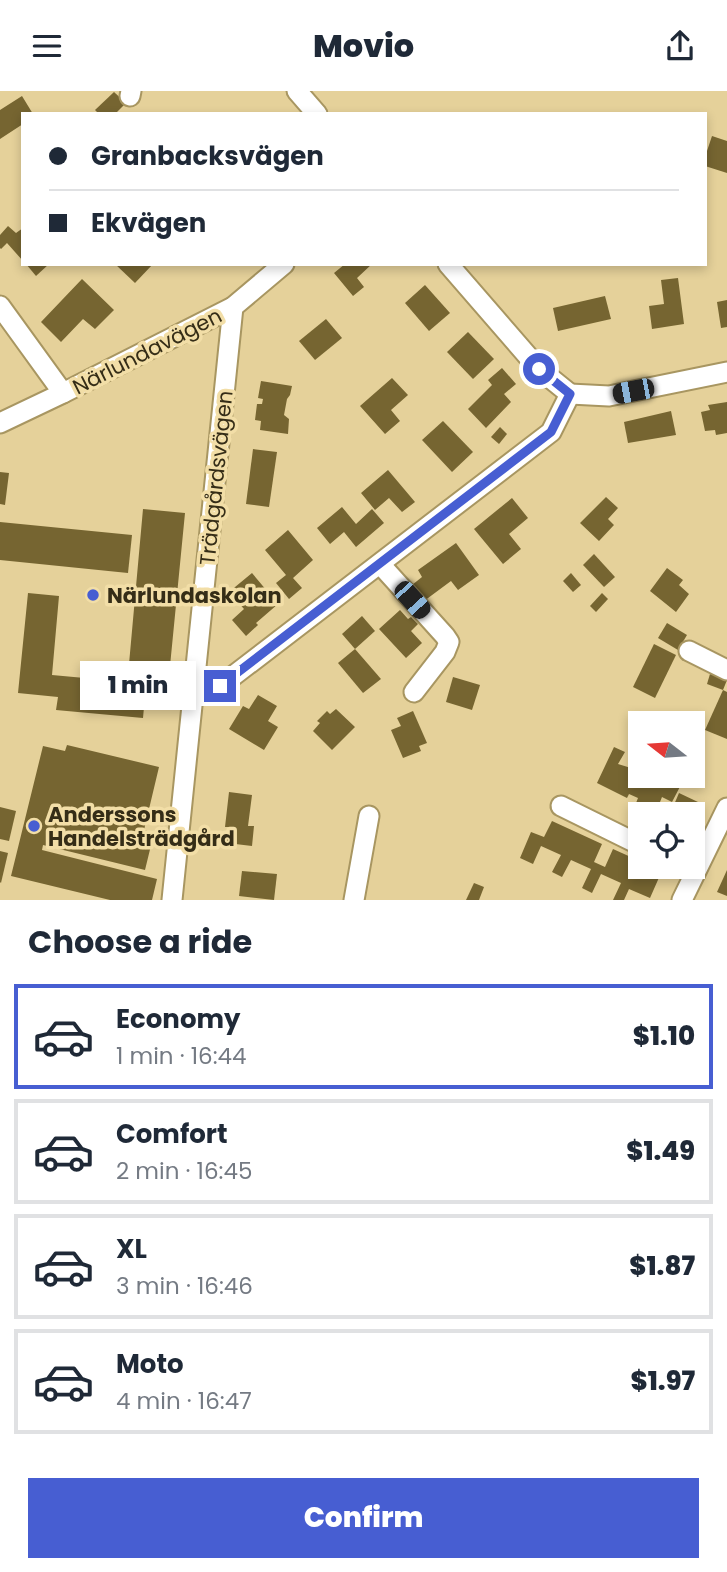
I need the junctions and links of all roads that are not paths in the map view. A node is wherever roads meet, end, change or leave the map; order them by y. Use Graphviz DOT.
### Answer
graph roads {
  1 [pos="297,91"];
  2 [pos="315,112"];
  3 [pos="282,266"];
  4 [pos="450,266"];
  5 [pos="0,306"];
  6 [pos="233,307"];
  7 [pos="727,372"];
  8 [pos="64,393"];
  9 [pos="570,394"];
  10 [pos="0,423"];
  11 [pos="380,563"];
  12 [pos="689,651"];
  13 [pos="727,670"];
  14 [pos="220,686"];
  15 [pos="414,692"];
  16 [pos="561,806"];
  17 [pos="727,807"];
  18 [pos="369,816"];
  19 [pos="628,839"];
  20 [pos="705,844"];
  21 [pos="687,879"];
  22 [pos="172,900"];
  23 [pos="354,900"];
  24 [pos="682,900"];
  1 -- 2 [label="street"];
  3 -- 6 [label="street, Närlundavägen"];
  4 -- 9 [label="street"];
  5 -- 8 [label="street"];
  6 -- 8 [label="street, Närlundavägen"];
  6 -- 22 [label="street, Trädgårdsvägen"];
  7 -- 9 [label="street"];
  8 -- 10 [label="street, Närlundavägen"];
  9 -- 11 [label="street"];
  11 -- 14 [label="street"];
  11 -- 15 [label="street"];
  12 -- 13 [label="street"];
  16 -- 19 [label="street"];
  17 -- 20 [label="street"];
  18 -- 23 [label="street"];
  21 -- 24 [label="street"];
}
